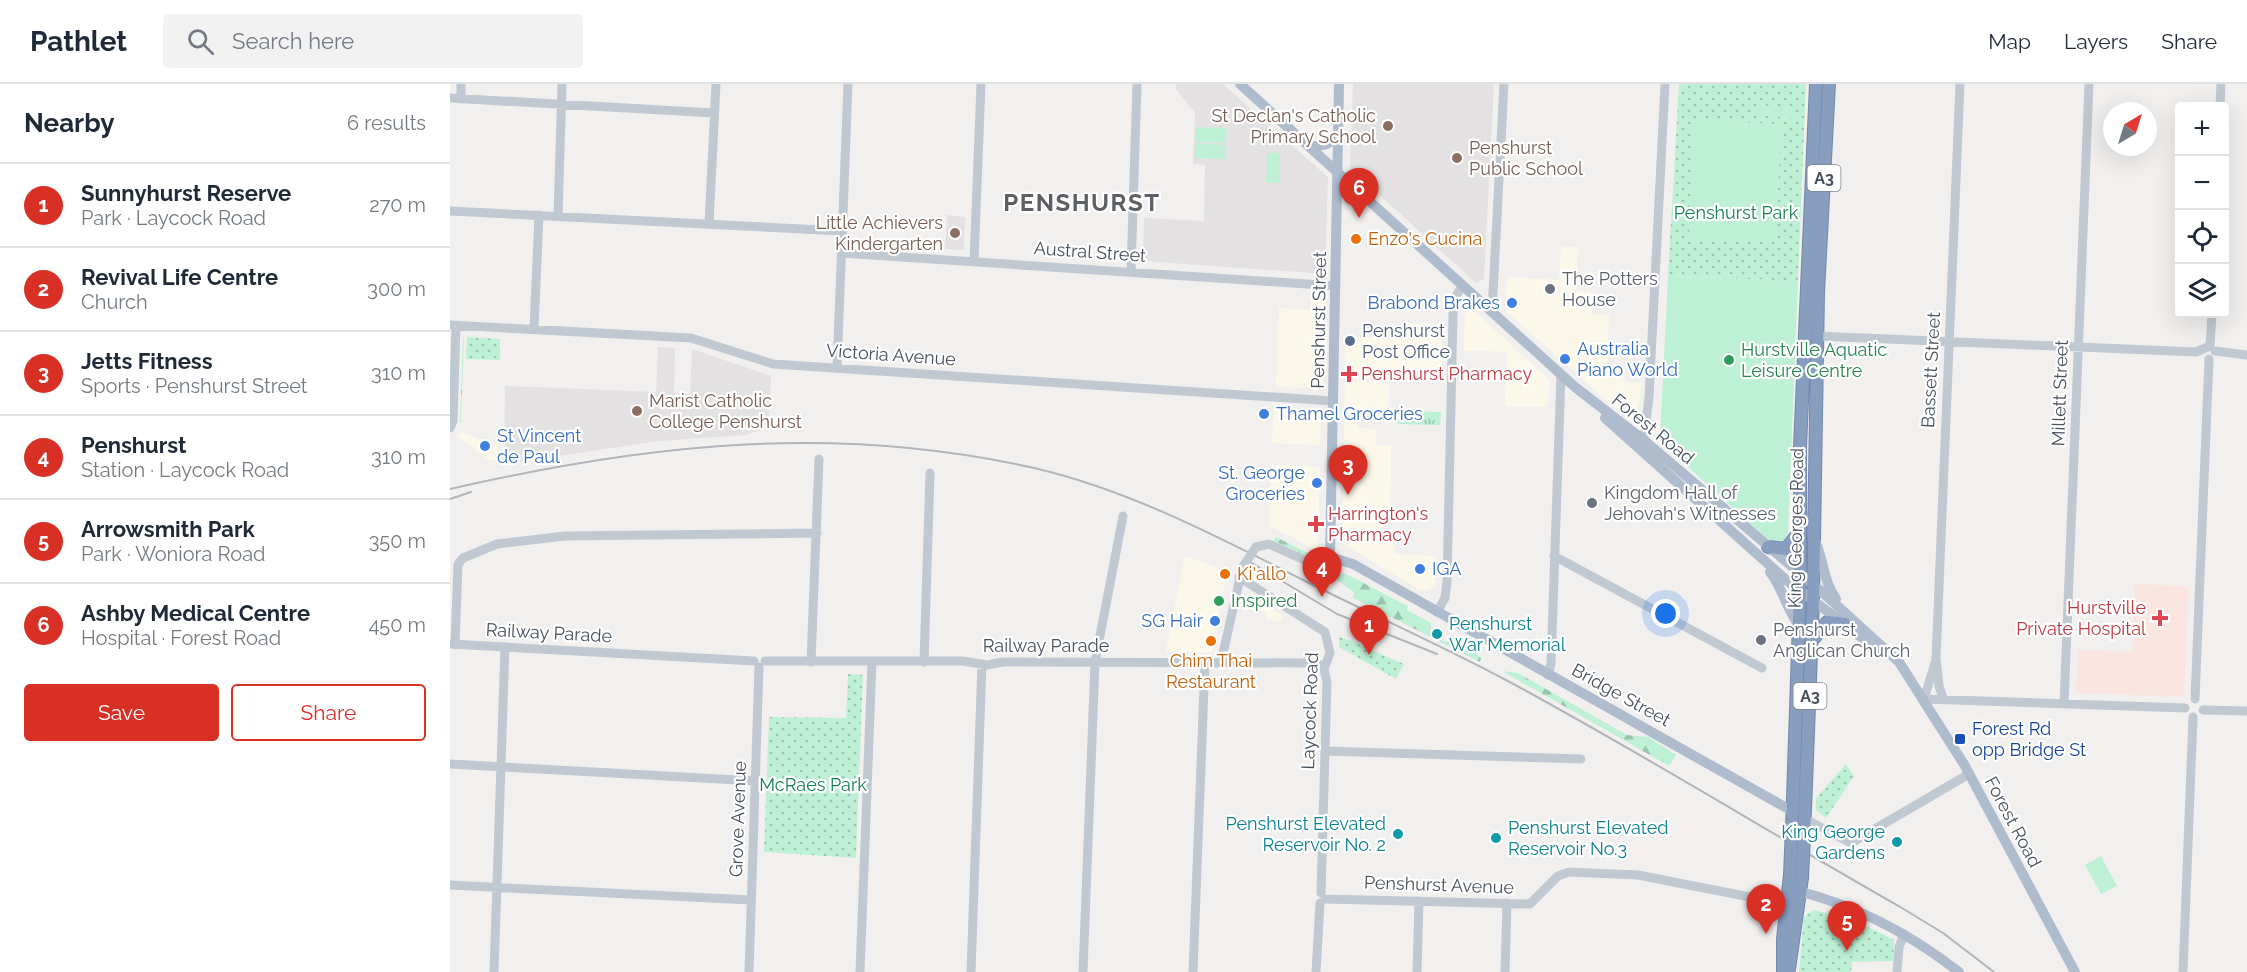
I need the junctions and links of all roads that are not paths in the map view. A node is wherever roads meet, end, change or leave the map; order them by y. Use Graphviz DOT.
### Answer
graph roads {
  1 [pos="462,84"];
  2 [pos="562,84"];
  3 [pos="716,84"];
  4 [pos="848,84"];
  5 [pos="981,84"];
  6 [pos="1137,84"];
  7 [pos="1240,84"];
  8 [pos="1340,84"];
  9 [pos="1504,84"];
  10 [pos="1665,84"];
  11 [pos="1815,84"];
  12 [pos="1829,84"];
  13 [pos="1960,84"];
  14 [pos="2089,84"];
  15 [pos="2221,84"];
  16 [pos="450,98"];
  17 [pos="461,99"];
  18 [pos="2220,102"];
  19 [pos="561,105"];
  20 [pos="714,113"];
  21 [pos="1339,135"];
  22 [pos="1311,147"];
  23 [pos="1339,172"];
  24 [pos="450,211"];
  25 [pos="538,215"];
  26 [pos="558,216"];
  27 [pos="709,224"];
  28 [pos="842,231"];
  29 [pos="841,253"];
  30 [pos="974,261"];
  31 [pos="1131,271"];
  32 [pos="1463,285"];
  33 [pos="1336,286"];
  34 [pos="1492,312"];
  35 [pos="2212,318"];
  36 [pos="453,325"];
  37 [pos="534,329"];
  38 [pos="1817,336"];
  39 [pos="1949,342"];
  40 [pos="2078,348"];
  41 [pos="2209,352"];
  42 [pos="2247,355"];
  43 [pos="837,368"];
  44 [pos="1562,375"];
  45 [pos="1333,401"];
  46 [pos="450,428"];
  47 [pos="1643,447"];
  48 [pos="819,459"];
  49 [pos="930,473"];
  50 [pos="1123,516"];
  51 [pos="1799,531"];
  52 [pos="817,533"];
  53 [pos="1813,536"];
  54 [pos="1768,547"];
  55 [pos="1756,555"];
  56 [pos="1554,556"];
  57 [pos="1330,557"];
  58 [pos="1241,573"];
  59 [pos="1800,573"];
  60 [pos="1813,584"];
  61 [pos="1800,591"];
  62 [pos="1813,601"];
  63 [pos="1437,612"];
  64 [pos="1845,618"];
  65 [pos="1798,625"];
  66 [pos="1812,642"];
  67 [pos="453,644"];
  68 [pos="505,647"];
  69 [pos="1936,658"];
  70 [pos="811,662"];
  71 [pos="872,662"];
  72 [pos="924,662"];
  73 [pos="1095,662"];
  74 [pos="1205,662"];
  75 [pos="1221,662"];
  76 [pos="760,663"];
  77 [pos="982,664"];
  78 [pos="1762,668"];
  79 [pos="1324,669"];
  80 [pos="1548,675"];
  81 [pos="1921,694"];
  82 [pos="1943,698"];
  83 [pos="2195,699"];
  84 [pos="2064,703"];
  85 [pos="2185,708"];
  86 [pos="2204,710"];
  87 [pos="2247,711"];
  88 [pos="2193,717"];
  89 [pos="1325,751"];
  90 [pos="1581,759"];
  91 [pos="450,764"];
  92 [pos="501,767"];
  93 [pos="1969,774"];
  94 [pos="756,781"];
  95 [pos="1792,811"];
  96 [pos="1805,819"];
  97 [pos="450,885"];
  98 [pos="497,887"];
  99 [pos="1794,890"];
  100 [pos="1322,898"];
  101 [pos="751,900"];
  102 [pos="1419,901"];
  103 [pos="1507,903"];
  104 [pos="1786,910"];
  105 [pos="1904,934"];
  106 [pos="494,972"];
  107 [pos="749,972"];
  108 [pos="860,972"];
  109 [pos="971,972"];
  110 [pos="1083,972"];
  111 [pos="1193,972"];
  112 [pos="1316,972"];
  113 [pos="1417,972"];
  114 [pos="1505,972"];
  115 [pos="1783,972"];
  116 [pos="1788,972"];
  117 [pos="1898,972"];
  118 [pos="1959,972"];
  119 [pos="2075,972"];
  120 [pos="2183,972"];
  1 -- 17 [label="street"];
  2 -- 19 [label="street"];
  3 -- 20 [label="street"];
  4 -- 28 [label="street"];
  5 -- 30 [label="street"];
  6 -- 31 [label="street"];
  7 -- 22 [label="main road, Forest Road"];
  8 -- 21 [label="main road, Penshurst Street"];
  9 -- 34 [label="street"];
  10 -- 47 [label="street"];
  11 -- 51 [label="highway, King Georges Road / A3"];
  12 -- 38 [label="highway, King Georges Road / A3"];
  13 -- 39 [label="street, Bassett Street"];
  14 -- 40 [label="street, Millett Street"];
  15 -- 18 [label="street"];
  16 -- 17 [label="street"];
  17 -- 19 [label="street"];
  19 -- 20 [label="street"];
  19 -- 26 [label="street"];
  20 -- 27 [label="street"];
  21 -- 22 [label="main road"];
  21 -- 23 [label="main road, Penshurst Street"];
  22 -- 23 [label="main road, Forest Road"];
  23 -- 32 [label="main road, Forest Road"];
  23 -- 33 [label="main road, Penshurst Street"];
  24 -- 25 [label="street"];
  25 -- 26 [label="street"];
  25 -- 37 [label="street"];
  26 -- 27 [label="street"];
  27 -- 28 [label="street"];
  28 -- 29 [label="street"];
  29 -- 30 [label="street, Austral Street"];
  29 -- 43 [label="street"];
  30 -- 31 [label="street, Austral Street"];
  31 -- 33 [label="street, Austral Street"];
  32 -- 34 [label="main road, Forest Road"];
  32 -- 63 [label="street"];
  33 -- 45 [label="main road, Penshurst Street"];
  34 -- 44 [label="main road, Forest Road"];
  35 -- 41 [label="street"];
  36 -- 37 [label="street, Victoria Avenue"];
  36 -- 46 [label="street"];
  37 -- 43 [label="street, Victoria Avenue"];
  38 -- 39 [label="street"];
  38 -- 53 [label="highway, King Georges Road / A3"];
  39 -- 40 [label="street"];
  39 -- 69 [label="street, Bassett Street"];
  40 -- 41 [label="street"];
  40 -- 84 [label="street, Millett Street"];
  41 -- 42 [label="street"];
  41 -- 83 [label="street"];
  43 -- 45 [label="street, Victoria Avenue"];
  44 -- 47 [label="main road, Forest Road"];
  44 -- 56 [label="street"];
  45 -- 57 [label="main road, Penshurst Street"];
  47 -- 54 [label="main road, Forest Road"];
  47 -- 55 [label="main road, Forest Road"];
  48 -- 52 [label="street"];
  49 -- 72 [label="street"];
  50 -- 73 [label="street"];
  51 -- 54 [label="highway"];
  51 -- 59 [label="highway, King Georges Road / A3"];
  52 -- 67 [label="street"];
  52 -- 70 [label="street"];
  53 -- 60 [label="highway, King Georges Road / A3"];
  53 -- 64 [label="main road"];
  54 -- 59 [label="main road, Forest Road"];
  55 -- 61 [label="main road, Forest Road"];
  55 -- 65 [label="main road"];
  56 -- 78 [label="street"];
  56 -- 80 [label="street"];
  57 -- 58 [label="street, bridge"];
  57 -- 63 [label="main road, Bridge Street"];
  58 -- 75 [label="street"];
  58 -- 79 [label="street, Laycock Road"];
  59 -- 60 [label="main road, Forest Road"];
  59 -- 61 [label="highway, King Georges Road / A3"];
  60 -- 62 [label="highway, King Georges Road / A3"];
  60 -- 64 [label="main road, Forest Road"];
  61 -- 62 [label="main road, Forest Road"];
  61 -- 65 [label="highway, King Georges Road / A3"];
  62 -- 64 [label="main road, Forest Road"];
  62 -- 66 [label="highway, King Georges Road / A3"];
  63 -- 80 [label="main road, Bridge Street"];
  64 -- 66 [label="highway"];
  64 -- 81 [label="main road, Forest Road"];
  65 -- 95 [label="highway, King Georges Road / A3"];
  66 -- 96 [label="highway, King Georges Road / A3"];
  67 -- 68 [label="street, Railway Parade"];
  68 -- 76 [label="street, Railway Parade"];
  68 -- 92 [label="street"];
  69 -- 81 [label="street, Bassett Street"];
  69 -- 82 [label="street, Bassett Street"];
  70 -- 71 [label="street, Railway Parade"];
  70 -- 76 [label="street, Railway Parade"];
  71 -- 72 [label="street, Railway Parade"];
  71 -- 108 [label="street"];
  72 -- 77 [label="street, Railway Parade"];
  73 -- 74 [label="street, Railway Parade"];
  73 -- 77 [label="street, Railway Parade"];
  73 -- 110 [label="street"];
  74 -- 75 [label="street, Railway Parade"];
  74 -- 111 [label="street"];
  75 -- 79 [label="street, Railway Parade"];
  76 -- 94 [label="street, Grove Avenue"];
  77 -- 109 [label="street"];
  79 -- 89 [label="street, Laycock Road"];
  80 -- 95 [label="main road, Bridge Street"];
  81 -- 82 [label="street"];
  81 -- 93 [label="main road, Forest Road"];
  82 -- 84 [label="street"];
  83 -- 85 [label="street"];
  83 -- 86 [label="street"];
  84 -- 85 [label="street"];
  85 -- 88 [label="street"];
  86 -- 87 [label="street"];
  86 -- 88 [label="street"];
  88 -- 120 [label="street"];
  89 -- 90 [label="street"];
  89 -- 100 [label="street, Laycock Road"];
  91 -- 92 [label="street"];
  92 -- 94 [label="street"];
  92 -- 98 [label="street"];
  93 -- 96 [label="street, Bridge Street"];
  93 -- 119 [label="main road, Forest Road"];
  94 -- 101 [label="street, Grove Avenue"];
  95 -- 96 [label="highway, Bridge Street"];
  95 -- 99 [label="highway, King Georges Road / A3, bridge"];
  96 -- 99 [label="highway, King Georges Road / A3, bridge"];
  97 -- 98 [label="street"];
  98 -- 101 [label="street"];
  98 -- 106 [label="street"];
  99 -- 104 [label="highway, King Georges Road / A3"];
  99 -- 105 [label="main road"];
  99 -- 116 [label="highway, King Georges Road / A3"];
  100 -- 102 [label="street, Penshurst Avenue"];
  100 -- 112 [label="street, Laycock Road"];
  101 -- 107 [label="street, Grove Avenue"];
  102 -- 103 [label="street, Penshurst Avenue"];
  102 -- 113 [label="street"];
  103 -- 104 [label="street, Penshurst Avenue"];
  103 -- 114 [label="street"];
  104 -- 115 [label="highway, King Georges Road / A3"];
  105 -- 117 [label="street"];
  105 -- 118 [label="main road"];
}
